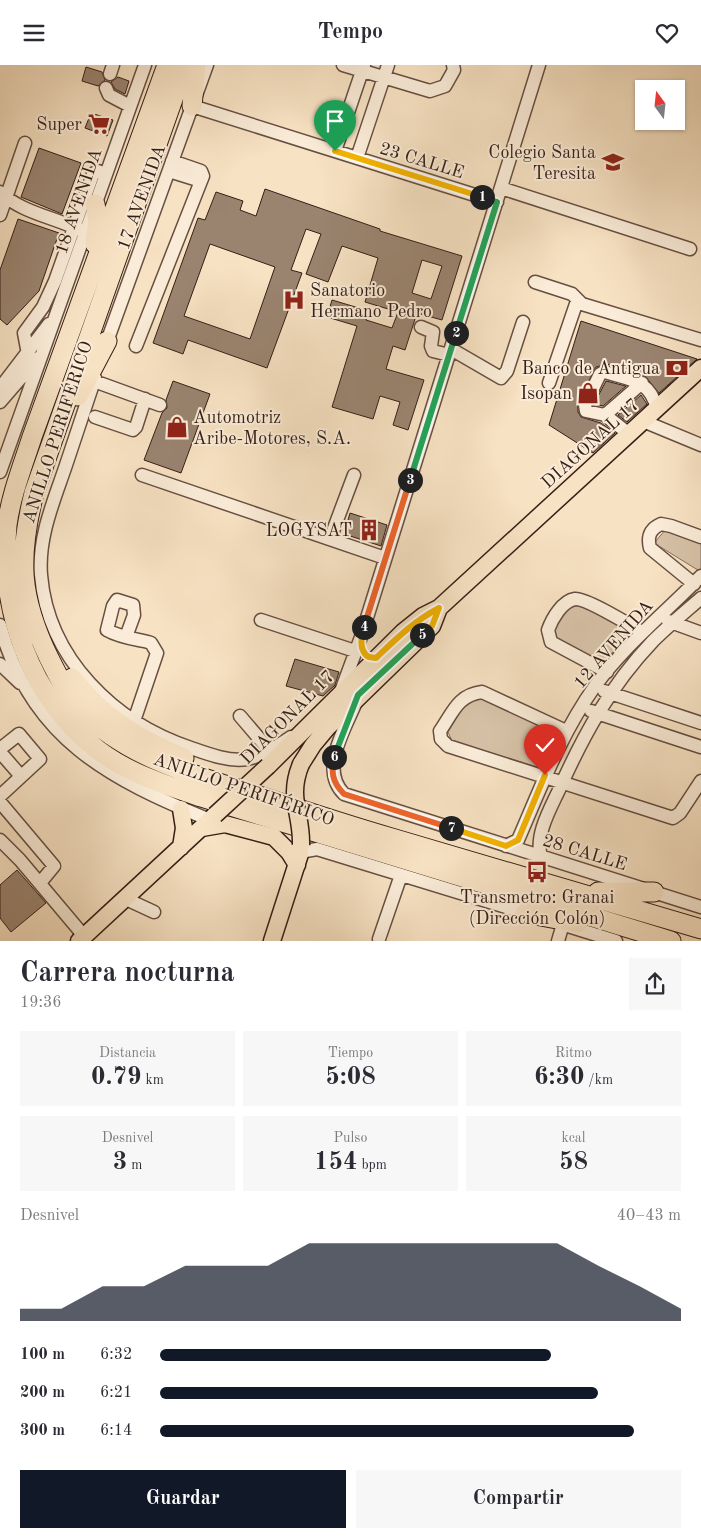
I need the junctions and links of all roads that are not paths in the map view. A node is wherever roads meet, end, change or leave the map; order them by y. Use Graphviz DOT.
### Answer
graph roads {
  1 [pos="145,65"];
  2 [pos="167,65"];
  3 [pos="185,65"];
  4 [pos="196,65"];
  5 [pos="207,65"];
  6 [pos="343,65"];
  7 [pos="453,65"];
  8 [pos="540,65"];
  9 [pos="363,68"];
  10 [pos="386,71"];
  11 [pos="106,88"];
  12 [pos="130,106"];
  13 [pos="192,106"];
  14 [pos="25,143"];
  15 [pos="335,151"];
  16 [pos="357,158"];
  17 [pos="170,166"];
  18 [pos="106,174"];
  19 [pos="501,188"];
  20 [pos="3,194"];
  21 [pos="497,202"];
  22 [pos="95,204"];
  23 [pos="0,215"];
  24 [pos="79,230"];
  25 [pos="690,249"];
  26 [pos="90,281"];
  27 [pos="535,282"];
  28 [pos="577,301"];
  29 [pos="61,302"];
  30 [pos="523,322"];
  31 [pos="421,327"];
  32 [pos="701,339"];
  33 [pos="107,341"];
  34 [pos="136,346"];
  35 [pos="46,349"];
  36 [pos="450,352"];
  37 [pos="28,354"];
  38 [pos="701,368"];
  39 [pos="94,381"];
  40 [pos="549,383"];
  41 [pos="642,383"];
  42 [pos="0,388"];
  43 [pos="144,399"];
  44 [pos="0,402"];
  45 [pos="160,405"];
  46 [pos="656,409"];
  47 [pos="605,415"];
  48 [pos="95,417"];
  49 [pos="643,421"];
  50 [pos="629,434"];
  51 [pos="701,445"];
  52 [pos="3,451"];
  53 [pos="48,453"];
  54 [pos="0,472"];
  55 [pos="142,475"];
  56 [pos="354,475"];
  57 [pos="701,537"];
  58 [pos="330,539"];
  59 [pos="385,558"];
  60 [pos="697,580"];
  61 [pos="701,597"];
  62 [pos="27,599"];
  63 [pos="439,608"];
  64 [pos="660,616"];
  65 [pos="261,620"];
  66 [pos="673,624"];
  67 [pos="0,625"];
  68 [pos="642,632"];
  69 [pos="701,633"];
  70 [pos="126,637"];
  71 [pos="361,637"];
  72 [pos="355,651"];
  73 [pos="376,658"];
  74 [pos="0,664"];
  75 [pos="607,672"];
  76 [pos="596,686"];
  77 [pos="341,691"];
  78 [pos="29,693"];
  79 [pos="610,694"];
  80 [pos="358,695"];
  81 [pos="582,707"];
  82 [pos="598,714"];
  83 [pos="240,715"];
  84 [pos="134,721"];
  85 [pos="701,723"];
  86 [pos="566,731"];
  87 [pos="701,747"];
  88 [pos="0,751"];
  89 [pos="268,758"];
  90 [pos="20,775"];
  91 [pos="545,775"];
  92 [pos="562,781"];
  93 [pos="701,781"];
  94 [pos="0,796"];
  95 [pos="294,801"];
  96 [pos="0,802"];
  97 [pos="181,809"];
  98 [pos="209,821"];
  99 [pos="0,839"];
  100 [pos="506,846"];
  101 [pos="181,847"];
  102 [pos="299,854"];
  103 [pos="541,857"];
  104 [pos="401,875"];
  105 [pos="40,883"];
  106 [pos="577,892"];
  107 [pos="654,892"];
  108 [pos="126,899"];
  109 [pos="701,907"];
  110 [pos="154,912"];
  111 [pos="525,913"];
  112 [pos="563,924"];
  113 [pos="701,929"];
  114 [pos="82,938"];
  115 [pos="379,939"];
  116 [pos="608,939"];
  117 [pos="667,939"];
  118 [pos="272,941"];
  119 [pos="558,941"];
  1 -- 12 [label="street, 18 AVENIDA"];
  2 -- 26 [label="highway, ANILLO PERIFÉRICO"];
  3 -- 53 [label="highway, ANILLO PERIFÉRICO"];
  4 -- 13 [label="highway"];
  5 -- 13 [label="street, 17 AVENIDA"];
  6 -- 9 [label="street"];
  7 -- 10 [label="street"];
  8 -- 19 [label="street"];
  9 -- 10 [label="street"];
  9 -- 15 [label="street"];
  10 -- 16 [label="street"];
  11 -- 12 [label="street"];
  12 -- 18 [label="street, 18 AVENIDA"];
  13 -- 15 [label="street, 23 CALLE"];
  13 -- 17 [label="street, 17 AVENIDA"];
  14 -- 20 [label="street"];
  15 -- 16 [label="street, 23 CALLE"];
  16 -- 21 [label="street, 23 CALLE"];
  17 -- 33 [label="street, 17 AVENIDA"];
  17 -- 34 [label="street"];
  18 -- 22 [label="street, 18 AVENIDA"];
  18 -- 24 [label="street"];
  19 -- 21 [label="street"];
  19 -- 25 [label="street"];
  20 -- 23 [label="street"];
  20 -- 24 [label="street"];
  21 -- 36 [label="street"];
  22 -- 24 [label="street, 18 AVENIDA"];
  22 -- 26 [label="highway"];
  24 -- 29 [label="street, 18 AVENIDA"];
  24 -- 37 [label="street"];
  26 -- 117 [label="highway, ANILLO PERIFÉRICO"];
  27 -- 28 [label="street"];
  28 -- 32 [label="street"];
  28 -- 40 [label="street"];
  29 -- 35 [label="street, 18 AVENIDA"];
  29 -- 37 [label="street"];
  30 -- 36 [label="street"];
  31 -- 36 [label="street"];
  33 -- 39 [label="street"];
  33 -- 53 [label="highway"];
  35 -- 44 [label="street"];
  35 -- 52 [label="street, ANILLO PERIFÉRICO"];
  36 -- 59 [label="street"];
  37 -- 42 [label="street"];
  38 -- 46 [label="main road, DIAGONAL 17"];
  39 -- 43 [label="street"];
  39 -- 84 [label="street"];
  41 -- 46 [label="street"];
  41 -- 47 [label="street"];
  41 -- 47 [label="street"];
  43 -- 45 [label="street"];
  43 -- 48 [label="street"];
  46 -- 49 [label="main road, DIAGONAL 17"];
  47 -- 50 [label="street"];
  49 -- 50 [label="main road, DIAGONAL 17"];
  49 -- 51 [label="street"];
  50 -- 63 [label="main road, DIAGONAL 17"];
  52 -- 54 [label="street, ANILLO PERIFÉRICO"];
  53 -- 62 [label="highway, ANILLO PERIFÉRICO"];
  55 -- 58 [label="street"];
  56 -- 58 [label="street"];
  57 -- 60 [label="street"];
  58 -- 59 [label="street"];
  59 -- 71 [label="street"];
  60 -- 64 [label="street, 12 AVENIDA"];
  61 -- 66 [label="street, 12 AVENIDA"];
  62 -- 95 [label="highway"];
  62 -- 106 [label="highway, ANILLO PERIFÉRICO"];
  63 -- 73 [label="main road, DIAGONAL 17"];
  63 -- 80 [label="main road, DIAGONAL 17"];
  64 -- 66 [label="street"];
  64 -- 68 [label="street, 12 AVENIDA"];
  65 -- 72 [label="street"];
  66 -- 69 [label="street"];
  66 -- 79 [label="street, 12 AVENIDA"];
  67 -- 78 [label="street, ANILLO PERIFÉRICO"];
  68 -- 75 [label="street, 12 AVENIDA"];
  68 -- 75 [label="street"];
  70 -- 84 [label="street"];
  71 -- 72 [label="street"];
  71 -- 73 [label="street"];
  72 -- 77 [label="street"];
  73 -- 77 [label="main road, DIAGONAL 17"];
  74 -- 78 [label="street"];
  75 -- 76 [label="street, 12 AVENIDA"];
  76 -- 79 [label="street"];
  76 -- 81 [label="street, 12 AVENIDA"];
  77 -- 89 [label="main road, DIAGONAL 17"];
  78 -- 97 [label="street, ANILLO PERIFÉRICO"];
  79 -- 82 [label="street, 12 AVENIDA"];
  79 -- 85 [label="street"];
  80 -- 95 [label="main road, DIAGONAL 17, bridge"];
  80 -- 100 [label="street, 28 CALLE"];
  81 -- 82 [label="street"];
  81 -- 86 [label="street, 12 AVENIDA"];
  82 -- 87 [label="street"];
  82 -- 92 [label="street, 12 AVENIDA"];
  83 -- 89 [label="street"];
  84 -- 89 [label="street"];
  86 -- 91 [label="street, 12 AVENIDA"];
  86 -- 91 [label="street"];
  88 -- 90 [label="street"];
  88 -- 90 [label="street"];
  89 -- 98 [label="main road, DIAGONAL 17, bridge"];
  90 -- 94 [label="street"];
  91 -- 92 [label="street"];
  91 -- 100 [label="street, 12 AVENIDA"];
  92 -- 93 [label="street"];
  92 -- 103 [label="street, 12 AVENIDA"];
  95 -- 102 [label="main road, DIAGONAL 17, bridge"];
  96 -- 105 [label="street"];
  97 -- 98 [label="street, ANILLO PERIFÉRICO"];
  97 -- 101 [label="main road"];
  98 -- 101 [label="main road, DIAGONAL 17"];
  98 -- 102 [label="main road"];
  99 -- 105 [label="street"];
  100 -- 103 [label="street, 28 CALLE"];
  101 -- 108 [label="main road, DIAGONAL 17"];
  102 -- 104 [label="street"];
  102 -- 118 [label="main road"];
  103 -- 107 [label="street, 28 CALLE"];
  104 -- 111 [label="street"];
  104 -- 115 [label="street"];
  105 -- 114 [label="street"];
  106 -- 107 [label="highway"];
  106 -- 113 [label="highway, ANILLO PERIFÉRICO"];
  107 -- 109 [label="street, 28 CALLE"];
  108 -- 110 [label="street"];
  108 -- 114 [label="main road, DIAGONAL 17"];
  111 -- 112 [label="street"];
  111 -- 117 [label="highway"];
  112 -- 116 [label="street"];
  112 -- 119 [label="street"];
}
